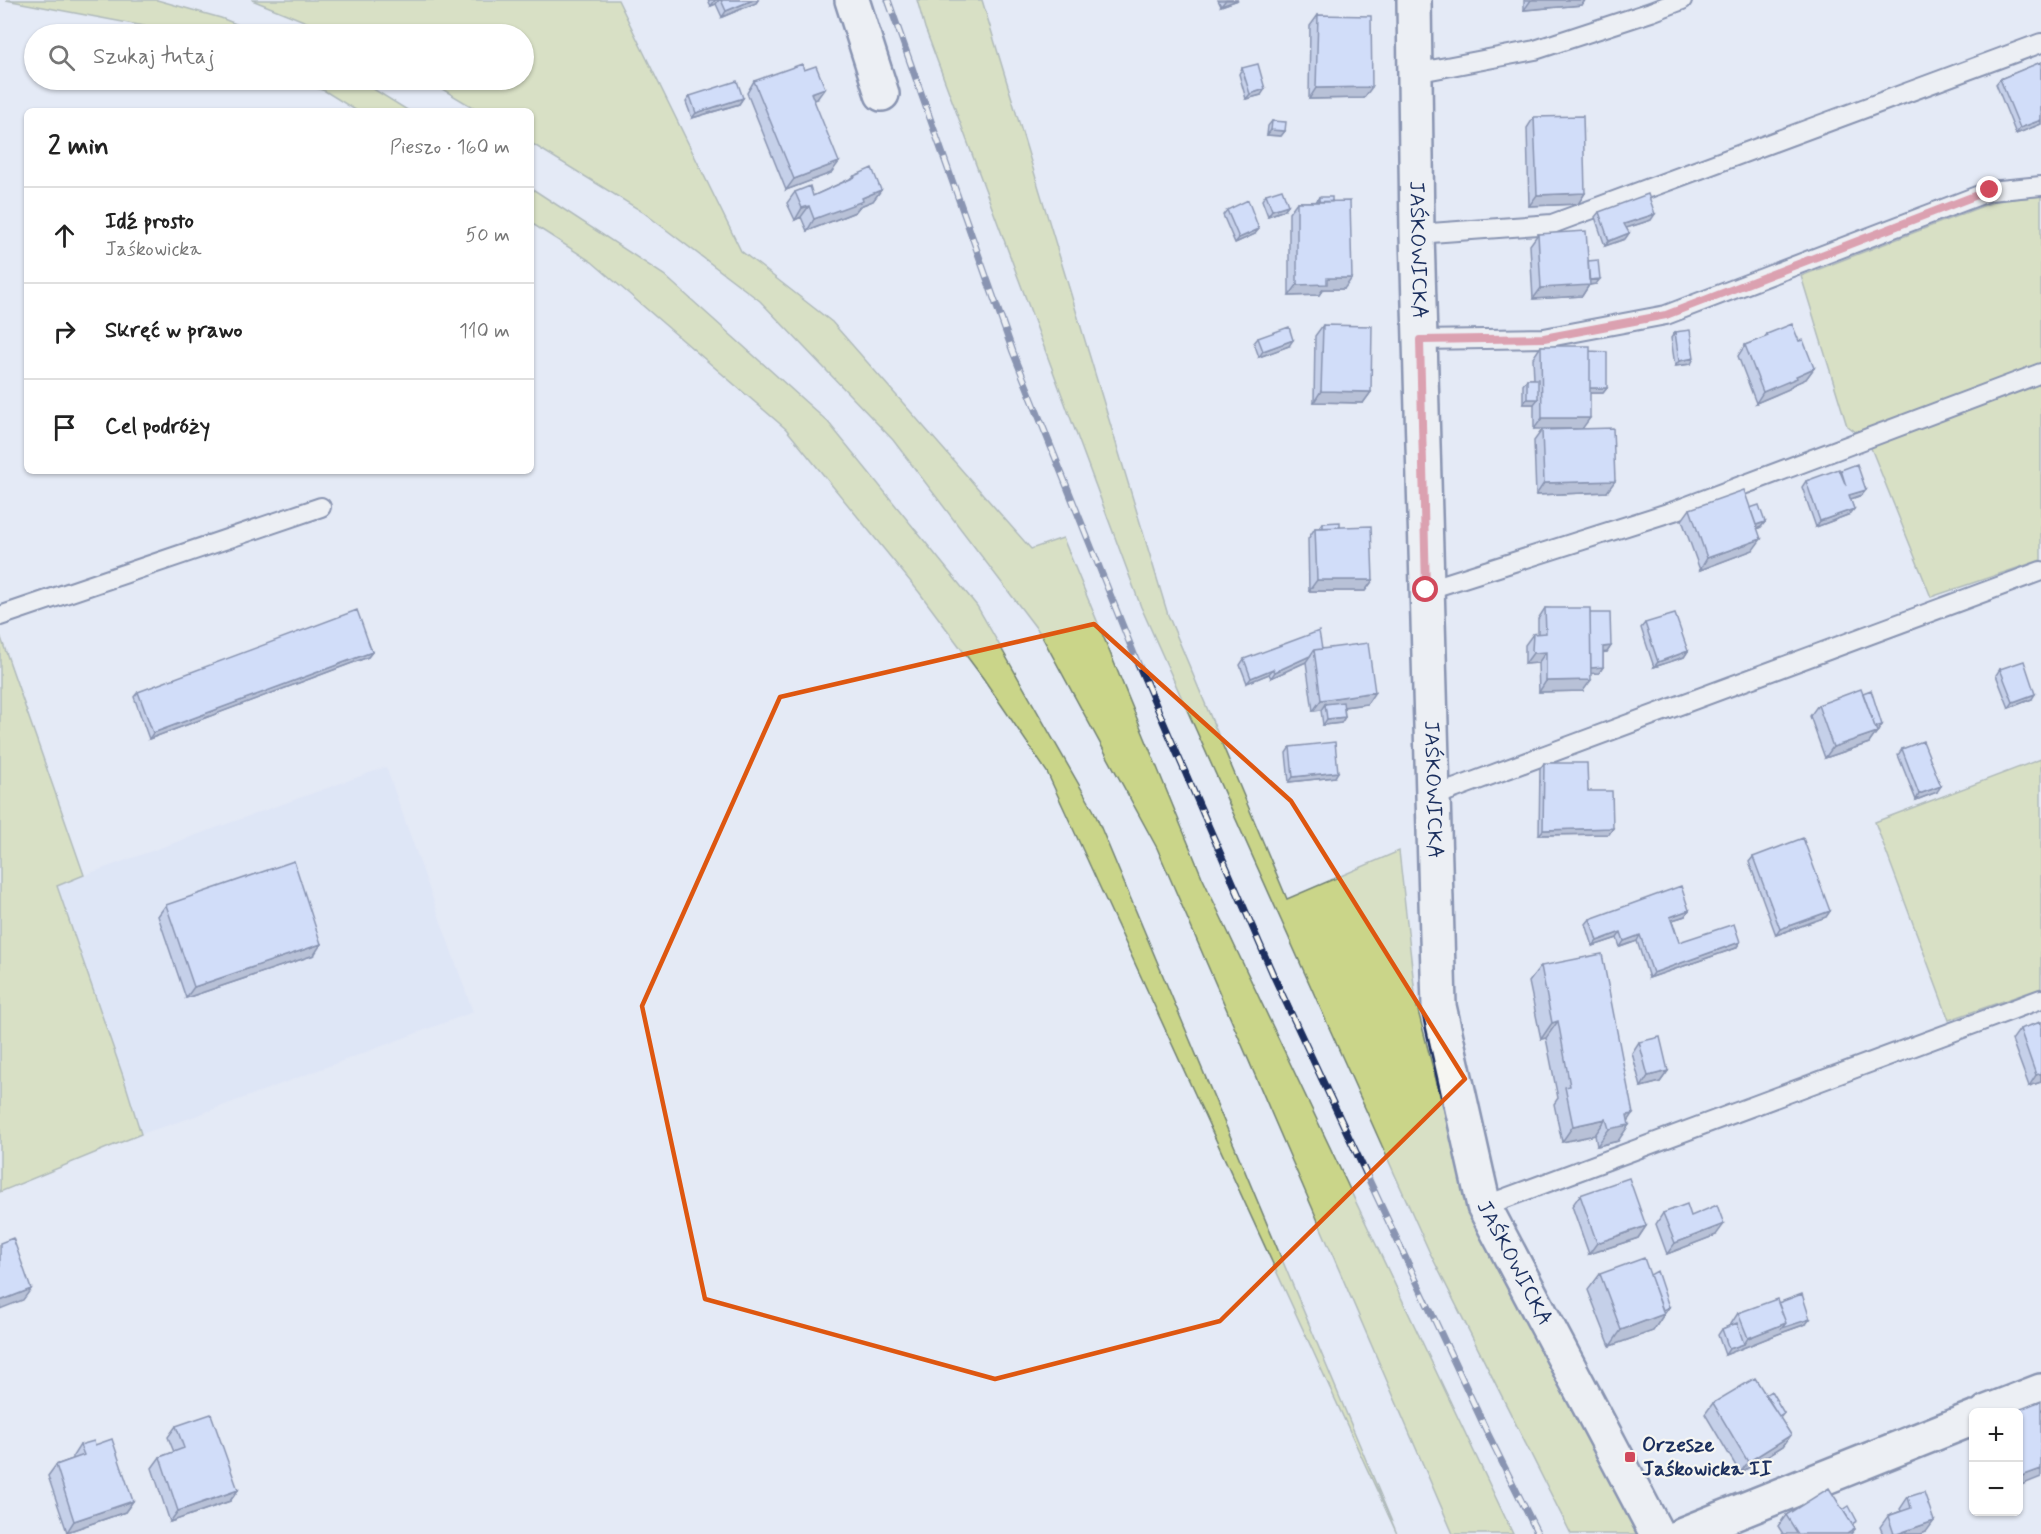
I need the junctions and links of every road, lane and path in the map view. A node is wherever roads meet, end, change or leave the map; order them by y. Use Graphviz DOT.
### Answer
graph roads {
  1 [pos="852,0"];
  2 [pos="1414,0"];
  3 [pos="1682,0"];
  4 [pos="2041,43"];
  5 [pos="1415,73"];
  6 [pos="882,94"];
  7 [pos="2041,186"];
  8 [pos="1417,234"];
  9 [pos="1420,340"];
  10 [pos="2041,373"];
  11 [pos="321,507"];
  12 [pos="2041,571"];
  13 [pos="1426,590"];
  14 [pos="0,616"];
  15 [pos="1432,797"];
  16 [pos="2041,999"];
  17 [pos="1484,1206"];
  18 [pos="2041,1391"];
  19 [pos="1999,1408"];
  20 [pos="1969,1420"];
  21 [pos="1656,1534"];
  22 [pos="1683,1534"];
  1 -- 6 [label="street"];
  2 -- 5 [label="street, JAŚKOWICKA"];
  3 -- 5 [label="lane"];
  4 -- 8 [label="lane"];
  5 -- 8 [label="street, JAŚKOWICKA"];
  7 -- 9 [label="lane"];
  8 -- 9 [label="street, JAŚKOWICKA"];
  9 -- 13 [label="street, JAŚKOWICKA"];
  10 -- 13 [label="lane"];
  11 -- 14 [label="lane"];
  12 -- 15 [label="lane"];
  13 -- 15 [label="street, JAŚKOWICKA"];
  15 -- 17 [label="street, JAŚKOWICKA"];
  16 -- 17 [label="lane"];
  17 -- 21 [label="street, JAŚKOWICKA"];
  18 -- 19 [label="street"];
  20 -- 22 [label="street"];
}
